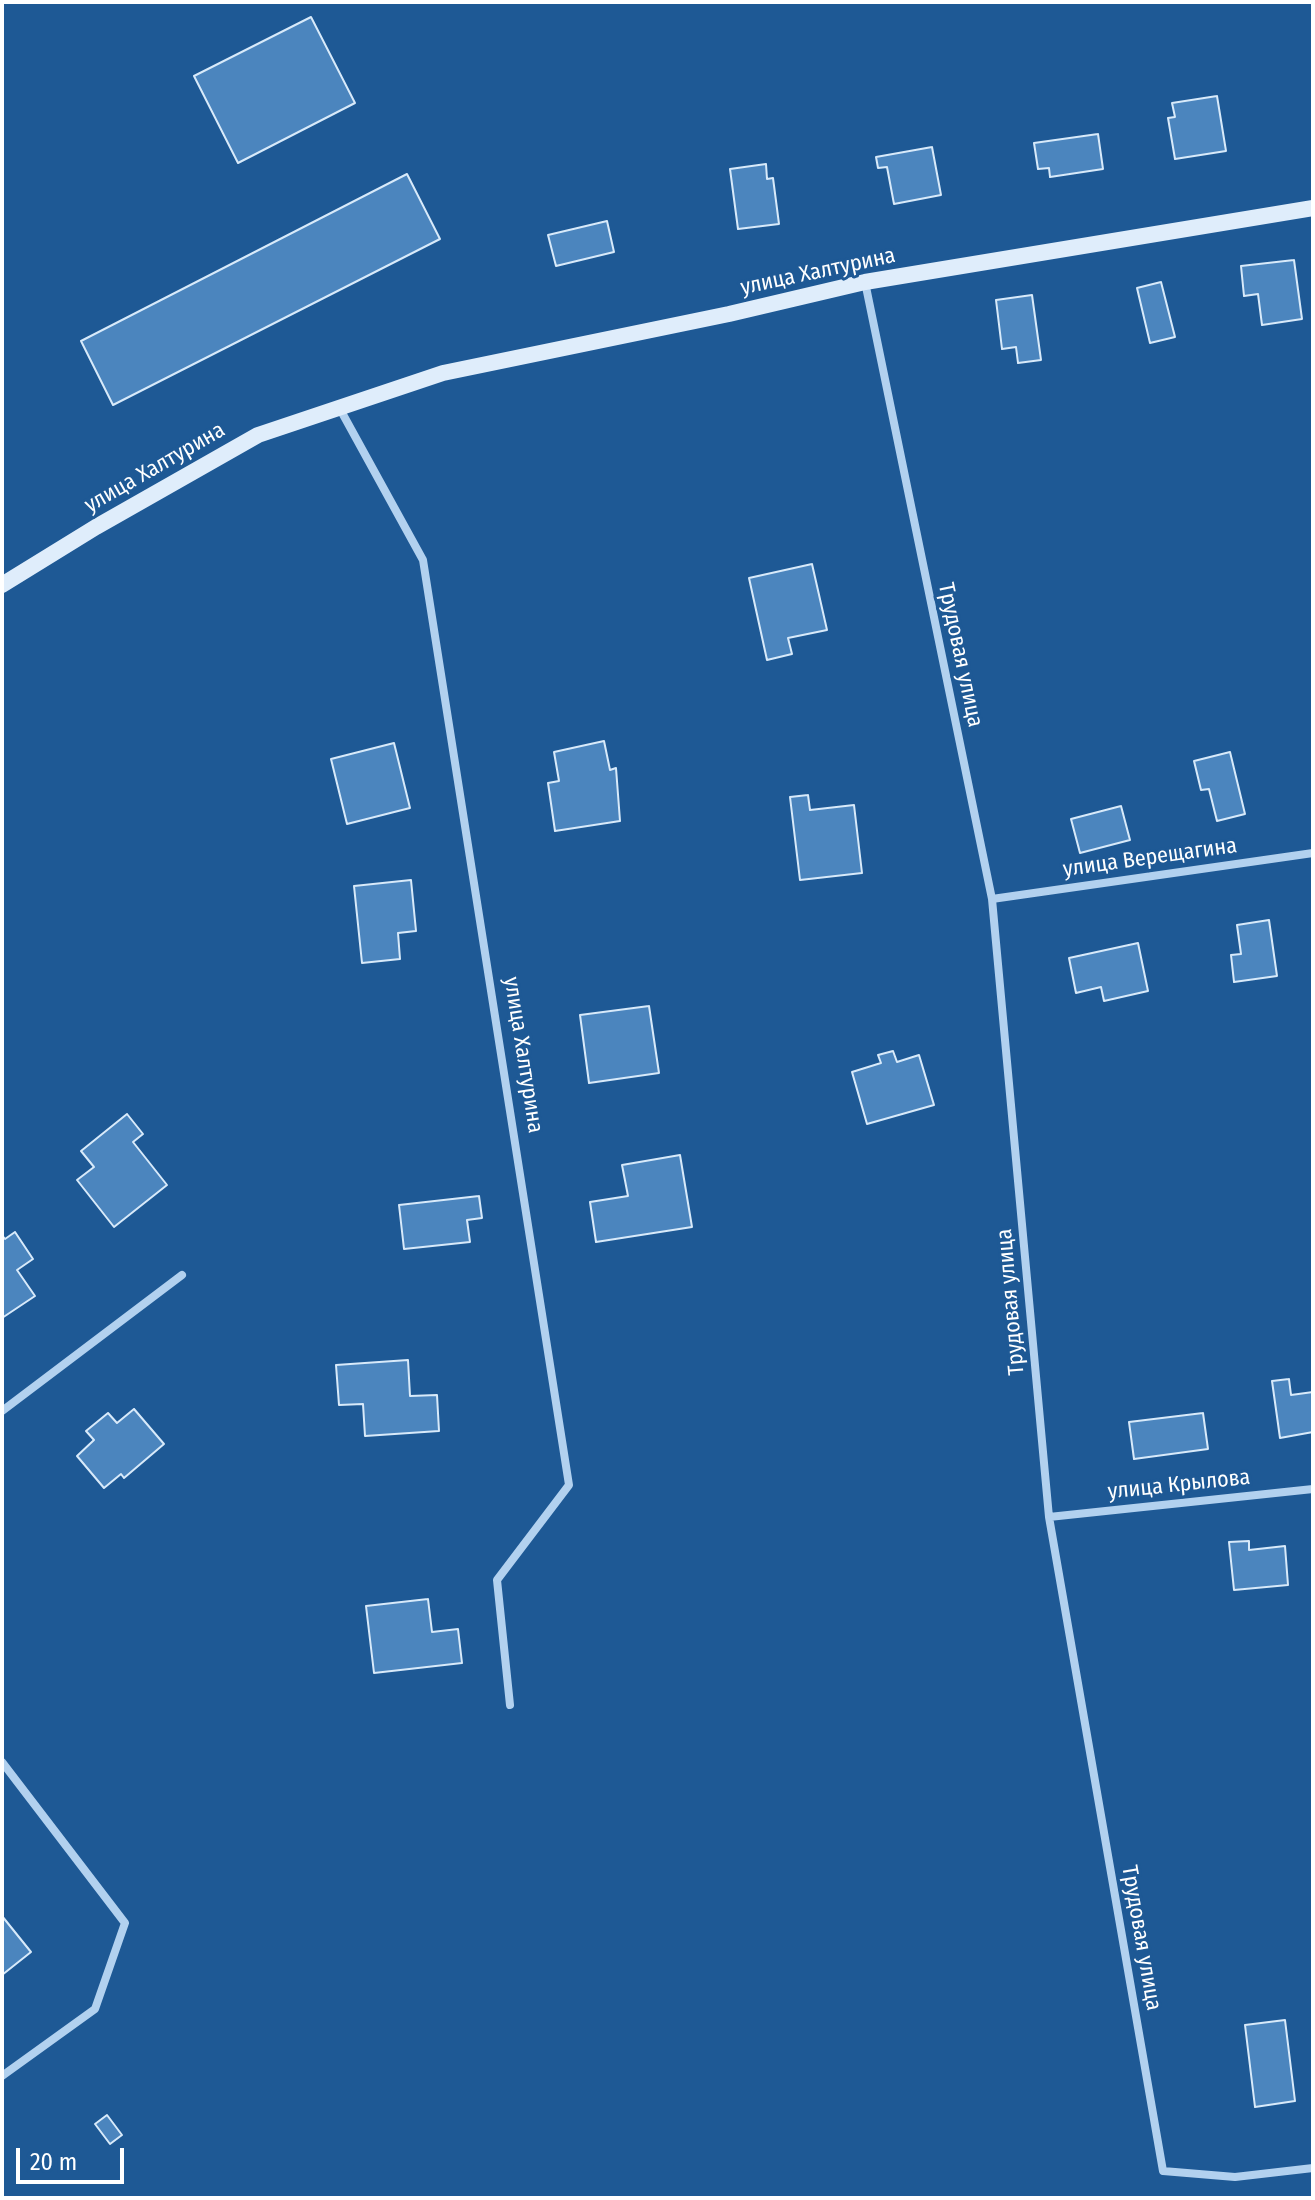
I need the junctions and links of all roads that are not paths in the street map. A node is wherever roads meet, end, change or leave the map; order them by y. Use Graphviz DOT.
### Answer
graph roads {
  1 [pos="1313,208"];
  2 [pos="865,282"];
  3 [pos="340,409"];
  4 [pos="2,585"];
  5 [pos="1313,853"];
  6 [pos="992,899"];
  7 [pos="182,1275"];
  8 [pos="2,1411"];
  9 [pos="1313,1489"];
  10 [pos="1049,1517"];
  11 [pos="510,1705"];
  12 [pos="2,1762"];
  13 [pos="2,2076"];
  14 [pos="1313,2168"];
  1 -- 2 [label="main road, улица Халтурина"];
  2 -- 3 [label="main road, улица Халтурина"];
  2 -- 6 [label="street, Трудовая улица"];
  3 -- 4 [label="main road, улица Халтурина"];
  3 -- 11 [label="street, улица Халтурина"];
  5 -- 6 [label="street, улица Верещагина"];
  6 -- 10 [label="street, Трудовая улица"];
  7 -- 8 [label="street"];
  9 -- 10 [label="street, улица Крылова"];
  10 -- 14 [label="street, Трудовая улица"];
  12 -- 13 [label="street"];
}
